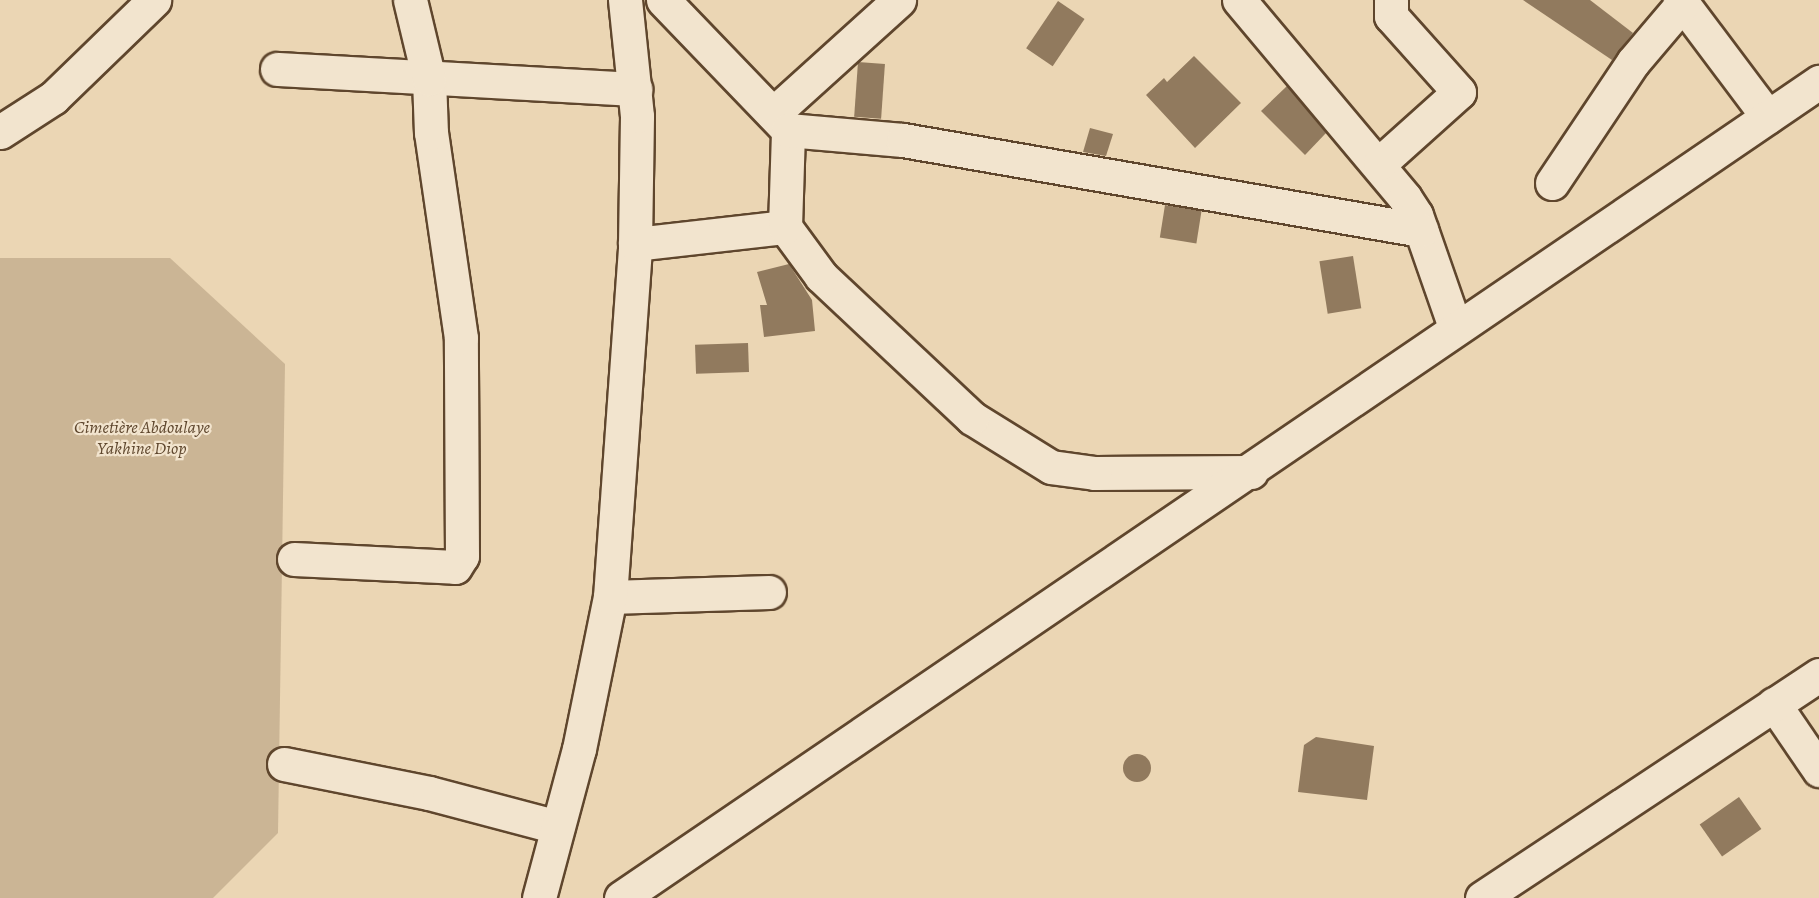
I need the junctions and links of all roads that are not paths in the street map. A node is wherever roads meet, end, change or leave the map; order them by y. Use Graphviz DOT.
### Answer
graph roads {
  1 [pos="154,0"];
  2 [pos="410,0"];
  3 [pos="625,0"];
  4 [pos="663,0"];
  5 [pos="899,0"];
  6 [pos="1239,0"];
  7 [pos="1391,0"];
  8 [pos="1682,1"];
  9 [pos="277,69"];
  10 [pos="429,80"];
  11 [pos="1819,82"];
  12 [pos="635,89"];
  13 [pos="1768,117"];
  14 [pos="780,122"];
  15 [pos="0,132"];
  16 [pos="1380,163"];
  17 [pos="1552,183"];
  18 [pos="785,227"];
  19 [pos="1421,230"];
  20 [pos="635,244"];
  21 [pos="1455,327"];
  22 [pos="1251,472"];
  23 [pos="294,559"];
  24 [pos="769,592"];
  25 [pos="610,597"];
  26 [pos="1819,675"];
  27 [pos="1774,704"];
  28 [pos="284,765"];
  29 [pos="1819,770"];
  30 [pos="558,827"];
  31 [pos="540,898"];
  32 [pos="621,898"];
  33 [pos="1482,898"];
  1 -- 15 [label="street"];
  2 -- 10 [label="street"];
  3 -- 12 [label="street"];
  4 -- 14 [label="street"];
  5 -- 14 [label="street"];
  6 -- 16 [label="street"];
  7 -- 16 [label="street"];
  8 -- 13 [label="street"];
  8 -- 17 [label="street"];
  9 -- 10 [label="street"];
  10 -- 12 [label="street"];
  10 -- 23 [label="street"];
  11 -- 13 [label="street"];
  12 -- 20 [label="street"];
  13 -- 21 [label="street"];
  14 -- 18 [label="street"];
  14 -- 19 [label="street"];
  16 -- 19 [label="street"];
  18 -- 20 [label="street"];
  18 -- 22 [label="street"];
  19 -- 21 [label="street"];
  20 -- 25 [label="street"];
  21 -- 22 [label="street"];
  22 -- 32 [label="street"];
  24 -- 25 [label="street"];
  25 -- 30 [label="street"];
  26 -- 27 [label="street"];
  27 -- 29 [label="street"];
  27 -- 33 [label="street"];
  28 -- 30 [label="street"];
  30 -- 31 [label="street"];
}
